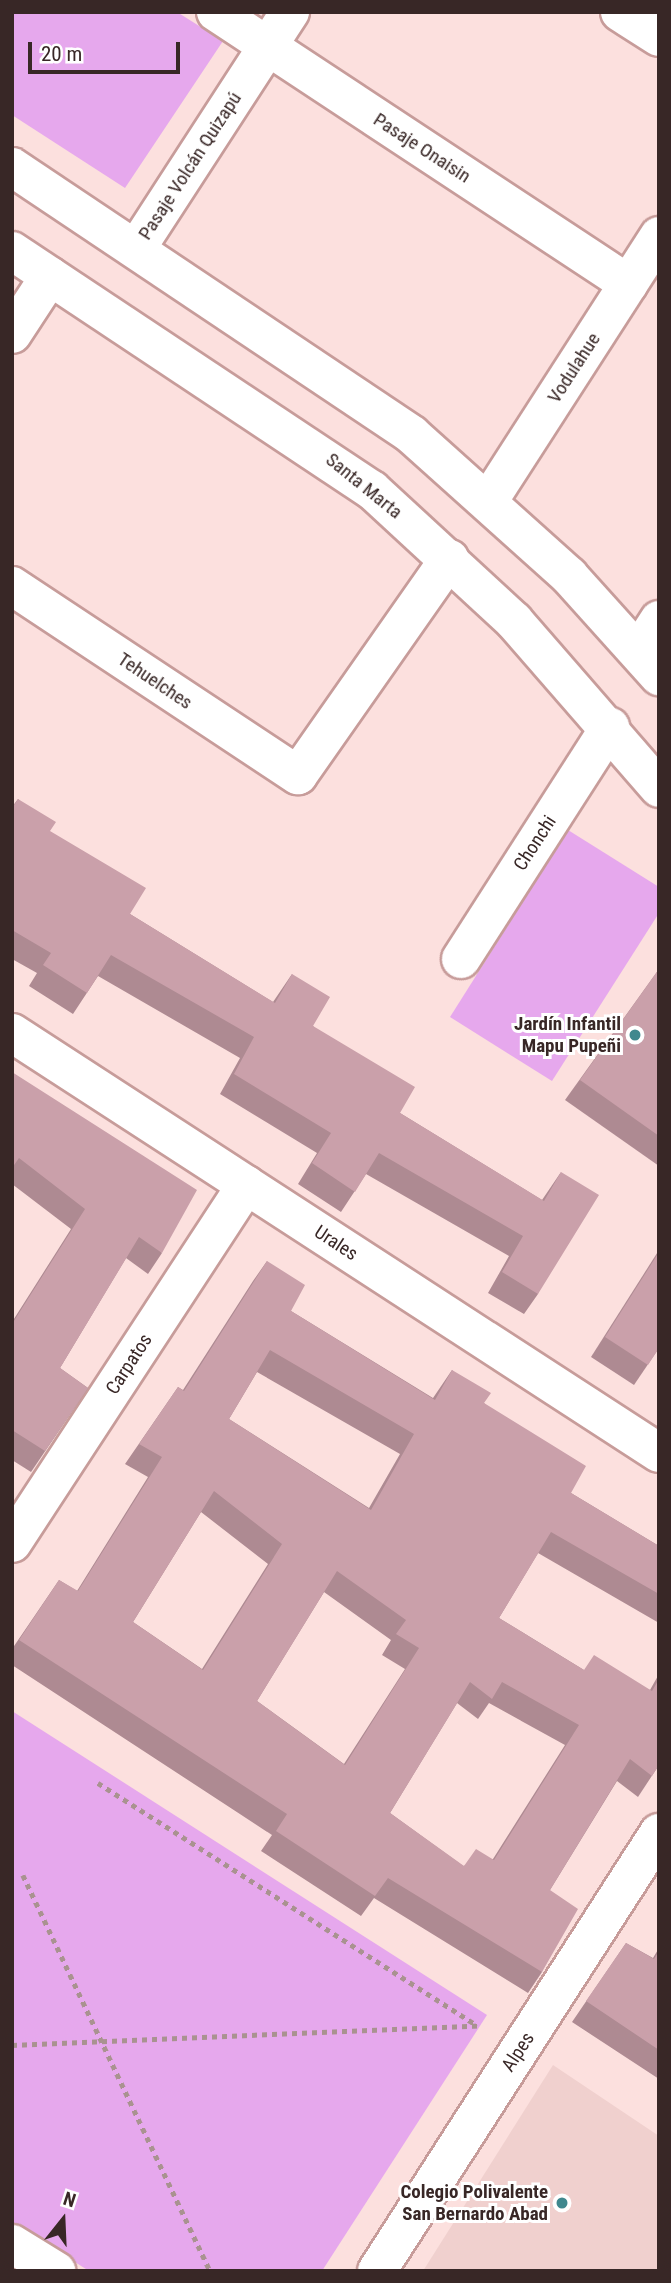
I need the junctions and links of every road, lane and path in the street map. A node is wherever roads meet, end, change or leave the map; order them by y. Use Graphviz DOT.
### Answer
graph roads {
  1 [pos="216,12"];
  2 [pos="290,12"];
  3 [pos="620,12"];
  4 [pos="659,37"];
  5 [pos="267,46"];
  6 [pos="12,167"];
  7 [pos="659,236"];
  8 [pos="136,249"];
  9 [pos="12,251"];
  10 [pos="50,276"];
  11 [pos="628,284"];
  12 [pos="12,334"];
  13 [pos="489,500"];
  14 [pos="449,559"];
  15 [pos="12,586"];
  16 [pos="652,649"];
  17 [pos="610,727"];
  18 [pos="659,788"];
  19 [pos="461,959"];
  20 [pos="12,1033"];
  21 [pos="246,1185"];
  22 [pos="659,1454"];
  23 [pos="12,1543"];
  24 [pos="98,1783"];
  25 [pos="659,1833"];
  26 [pos="23,1875"];
  27 [pos="537,2022"];
  28 [pos="477,2025"];
  29 [pos="105,2041"];
  30 [pos="12,2045"];
  31 [pos="12,2244"];
  32 [pos="56,2271"];
  33 [pos="210,2271"];
  34 [pos="377,2271"];
  1 -- 5 [label="street, Pasaje Onaisin"];
  2 -- 5 [label="street, Pasaje Volcán Quizapú"];
  3 -- 4 [label="street"];
  5 -- 8 [label="street, Pasaje Volcán Quizapú"];
  5 -- 11 [label="street, Pasaje Onaisin"];
  6 -- 8 [label="street"];
  7 -- 11 [label="street, Vodulahue"];
  8 -- 13 [label="street"];
  9 -- 10 [label="street, Santa Marta"];
  10 -- 12 [label="street"];
  10 -- 14 [label="street, Santa Marta"];
  11 -- 13 [label="street, Vodulahue"];
  13 -- 16 [label="street"];
  14 -- 15 [label="street, Tehuelches"];
  14 -- 17 [label="street, Santa Marta"];
  17 -- 18 [label="street, Santa Marta"];
  17 -- 19 [label="street, Chonchi"];
  20 -- 21 [label="street, Urales"];
  21 -- 22 [label="street, Urales"];
  21 -- 23 [label="street, Carpatos"];
  24 -- 28 [label="path"];
  25 -- 27 [label="street, Alpes"];
  26 -- 29 [label="path"];
  27 -- 28 [label="path"];
  27 -- 34 [label="street, Alpes"];
  28 -- 29 [label="path"];
  29 -- 30 [label="path"];
  29 -- 33 [label="path"];
  31 -- 32 [label="street"];
}
